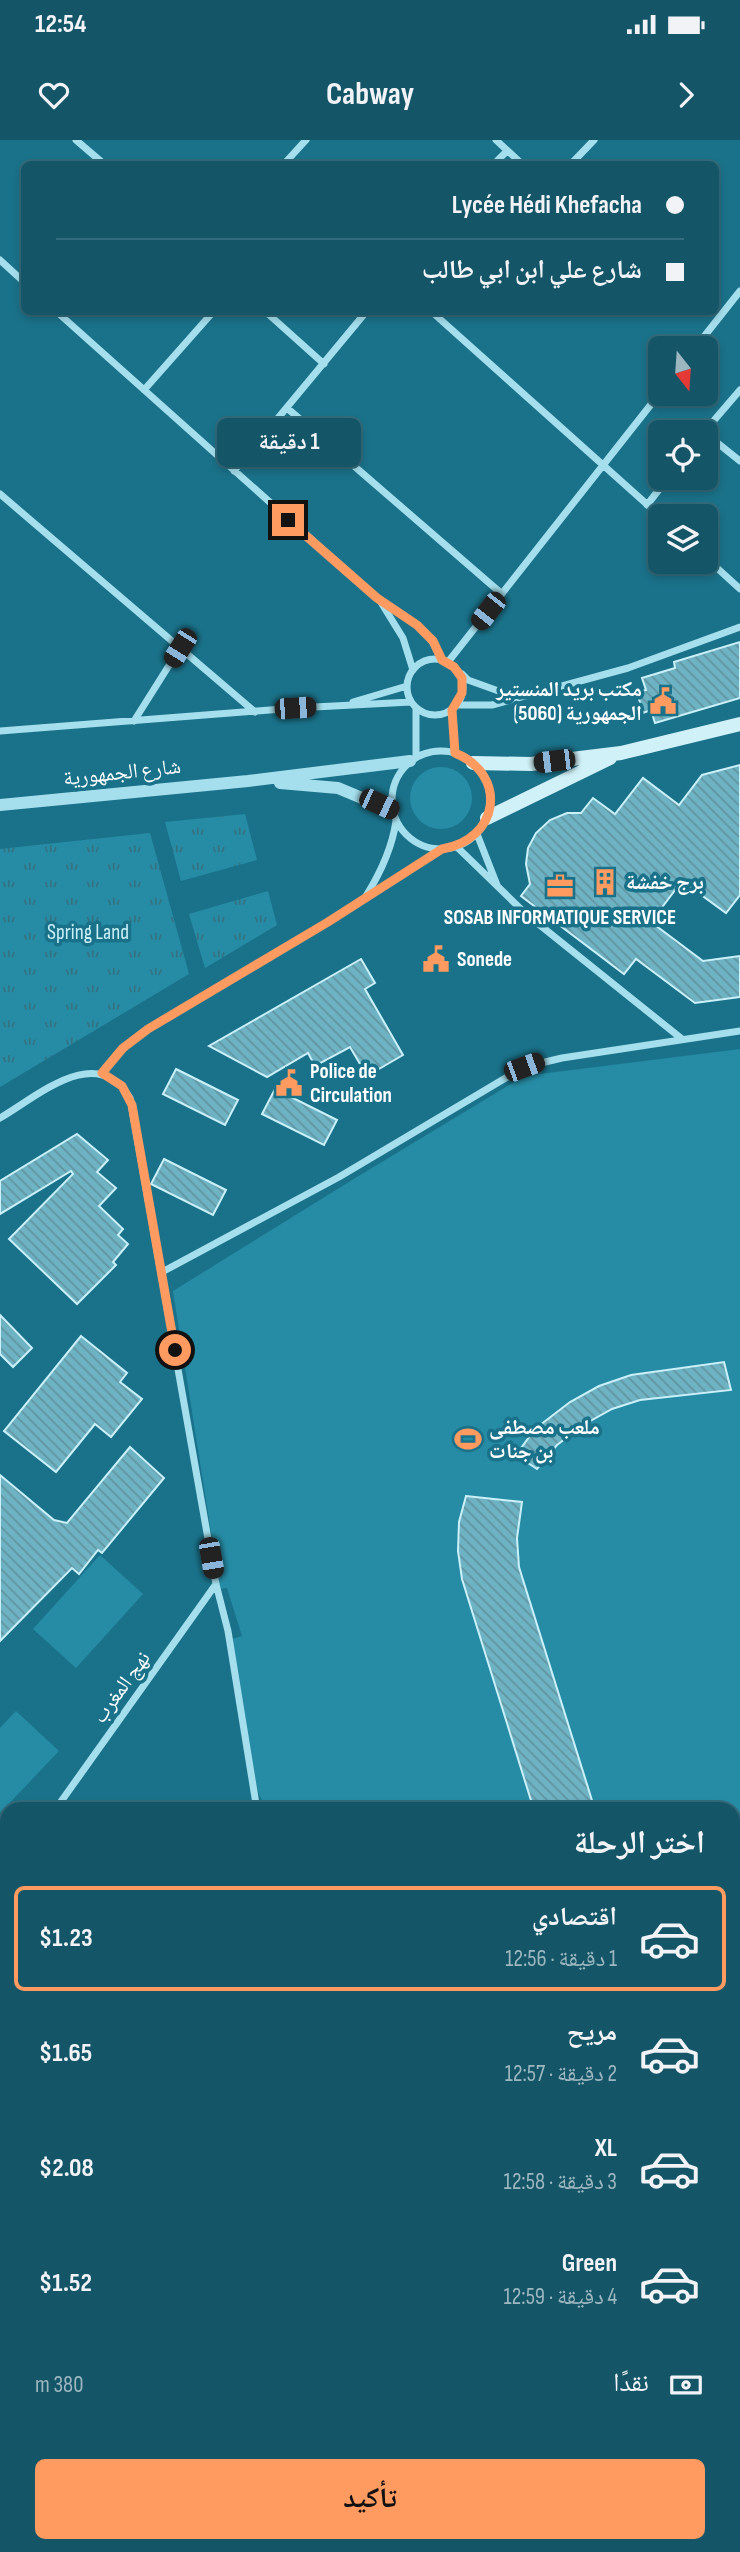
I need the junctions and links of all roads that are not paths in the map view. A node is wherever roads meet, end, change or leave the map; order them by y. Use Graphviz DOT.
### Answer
graph roads {
  1 [pos="76,140"];
  2 [pos="306,140"];
  3 [pos="496,140"];
  4 [pos="594,140"];
  5 [pos="507,151"];
  6 [pos="100,161"];
  7 [pos="287,161"];
  8 [pos="498,161"];
  9 [pos="519,161"];
  10 [pos="574,161"];
  11 [pos="0,260"];
  12 [pos="21,279"];
  13 [pos="740,291"];
  14 [pos="60,315"];
  15 [pos="210,315"];
  16 [pos="269,315"];
  17 [pos="364,315"];
  18 [pos="441,315"];
  19 [pos="704,336"];
  20 [pos="324,364"];
  21 [pos="144,390"];
  22 [pos="740,390"];
  23 [pos="650,406"];
  24 [pos="287,408"];
  25 [pos="716,420"];
  26 [pos="718,443"];
  27 [pos="740,461"];
  28 [pos="604,464"];
  29 [pos="233,471"];
  30 [pos="659,490"];
  31 [pos="1,497"];
  32 [pos="647,505"];
  33 [pos="718,569"];
  34 [pos="740,589"];
  35 [pos="502,594"];
  36 [pos="377,598"];
  37 [pos="740,626"];
  38 [pos="180,648"];
  39 [pos="445,661"];
  40 [pos="413,670"];
  41 [pos="458,672"];
  42 [pos="407,686"];
  43 [pos="519,698"];
  44 [pos="346,705"];
  45 [pos="414,705"];
  46 [pos="454,708"];
  47 [pos="255,712"];
  48 [pos="134,721"];
  49 [pos="740,724"];
  50 [pos="0,731"];
  51 [pos="455,753"];
  52 [pos="621,753"];
  53 [pos="413,759"];
  54 [pos="473,762"];
  55 [pos="248,781"];
  56 [pos="0,805"];
  57 [pos="395,816"];
  58 [pos="487,818"];
  59 [pos="477,834"];
  60 [pos="457,847"];
  61 [pos="442,849"];
  62 [pos="498,888"];
  63 [pos="363,899"];
  64 [pos="740,1031"];
  65 [pos="682,1039"];
  66 [pos="102,1073"];
  67 [pos="0,1118"];
  68 [pos="162,1272"];
  69 [pos="216,1584"];
  70 [pos="61,1802"];
  71 [pos="254,1802"];
  1 -- 6 [label="street"];
  2 -- 7 [label="street"];
  3 -- 5 [label="street"];
  4 -- 10 [label="street"];
  5 -- 8 [label="street"];
  5 -- 9 [label="street"];
  11 -- 12 [label="street"];
  13 -- 19 [label="street"];
  14 -- 21 [label="street"];
  15 -- 21 [label="street"];
  16 -- 20 [label="street"];
  17 -- 20 [label="street"];
  18 -- 28 [label="street"];
  20 -- 24 [label="street"];
  21 -- 29 [label="street"];
  22 -- 25 [label="street"];
  23 -- 28 [label="street"];
  24 -- 29 [label="street"];
  24 -- 35 [label="street"];
  26 -- 27 [label="street"];
  28 -- 32 [label="street"];
  28 -- 35 [label="street"];
  29 -- 36 [label="street"];
  30 -- 32 [label="street"];
  31 -- 38 [label="street"];
  33 -- 34 [label="street"];
  35 -- 39 [label="street"];
  36 -- 39 [label="street"];
  36 -- 40 [label="street"];
  37 -- 43 [label="street"];
  38 -- 47 [label="street"];
  38 -- 48 [label="street"];
  39 -- 40 [label="street"];
  39 -- 41 [label="street"];
  40 -- 42 [label="street"];
  41 -- 43 [label="street"];
  41 -- 46 [label="street"];
  42 -- 44 [label="street"];
  42 -- 45 [label="street"];
  43 -- 46 [label="street"];
  44 -- 45 [label="street"];
  44 -- 47 [label="street"];
  45 -- 46 [label="street"];
  45 -- 53 [label="street"];
  46 -- 51 [label="street"];
  47 -- 48 [label="street"];
  48 -- 50 [label="street"];
  49 -- 52 [label="main road"];
  51 -- 53 [label="street"];
  51 -- 54 [label="street"];
  52 -- 54 [label="main road"];
  52 -- 58 [label="main road"];
  53 -- 55 [label="street, شارع الجمهورية"];
  53 -- 57 [label="street"];
  54 -- 58 [label="street"];
  55 -- 56 [label="street, شارع الجمهورية"];
  55 -- 57 [label="street, شارع الجمهورية"];
  57 -- 61 [label="street"];
  57 -- 63 [label="street"];
  58 -- 59 [label="street"];
  59 -- 60 [label="street"];
  59 -- 62 [label="street"];
  60 -- 61 [label="street"];
  60 -- 62 [label="street"];
  61 -- 63 [label="street"];
  62 -- 65 [label="street"];
  63 -- 66 [label="street"];
  64 -- 65 [label="street"];
  65 -- 68 [label="street"];
  66 -- 67 [label="street"];
  66 -- 68 [label="street"];
  68 -- 69 [label="street"];
  69 -- 70 [label="street, نهج المغرب"];
  69 -- 71 [label="street"];
}
